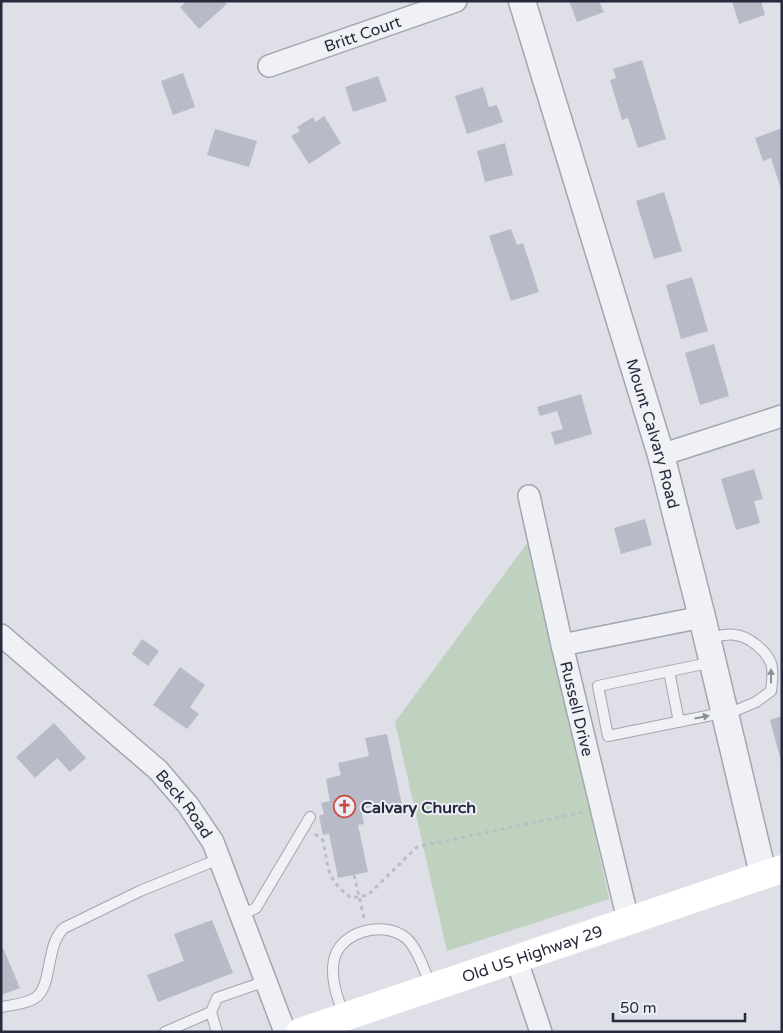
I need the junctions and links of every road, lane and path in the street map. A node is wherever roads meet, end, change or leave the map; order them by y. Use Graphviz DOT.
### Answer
graph roads {
  1 [pos="456,1"];
  2 [pos="522,1"];
  3 [pos="269,66"];
  4 [pos="782,416"];
  5 [pos="660,455"];
  6 [pos="529,496"];
  7 [pos="1,635"];
  8 [pos="707,639"];
  9 [pos="562,645"];
  10 [pos="669,671"];
  11 [pos="725,712"];
  12 [pos="679,722"];
  13 [pos="601,808"];
  14 [pos="307,821"];
  15 [pos="219,859"];
  16 [pos="354,875"];
  17 [pos="775,875"];
  18 [pos="360,896"];
  19 [pos="240,915"];
  20 [pos="628,920"];
  21 [pos="367,931"];
  22 [pos="516,958"];
  23 [pos="266,981"];
  24 [pos="431,987"];
  25 [pos="1,1007"];
  26 [pos="211,1012"];
  27 [pos="345,1018"];
  28 [pos="165,1032"];
  29 [pos="217,1032"];
  30 [pos="285,1032"];
  31 [pos="300,1032"];
  32 [pos="541,1032"];
  1 -- 3 [label="street, Britt Court"];
  2 -- 5 [label="street, Mount Calvary Road"];
  4 -- 5 [label="street"];
  5 -- 8 [label="street, Mount Calvary Road"];
  6 -- 9 [label="street, Russell Drive"];
  7 -- 15 [label="street, Beck Road"];
  8 -- 9 [label="street"];
  8 -- 10 [label="lane"];
  8 -- 11 [label="street, Mount Calvary Road"];
  11 -- 8 [label="lane, one-way"];
  9 -- 13 [label="street, Russell Drive"];
  10 -- 12 [label="lane"];
  10 -- 12 [label="lane"];
  12 -- 11 [label="lane, one-way"];
  11 -- 17 [label="street, Mount Calvary Road"];
  13 -- 18 [label="path"];
  13 -- 20 [label="street, Russell Drive"];
  14 -- 18 [label="path"];
  14 -- 19 [label="lane"];
  15 -- 19 [label="street, Beck Road"];
  15 -- 25 [label="lane"];
  16 -- 18 [label="path"];
  17 -- 20 [label="main road, Old US Highway 29"];
  18 -- 21 [label="path"];
  19 -- 23 [label="street, Beck Road"];
  20 -- 22 [label="main road, Old US Highway 29"];
  21 -- 24 [label="lane"];
  21 -- 27 [label="lane"];
  22 -- 24 [label="main road, Old US Highway 29"];
  22 -- 32 [label="street"];
  23 -- 26 [label="lane"];
  23 -- 30 [label="street, Beck Road"];
  24 -- 27 [label="main road, Old US Highway 29"];
  26 -- 28 [label="lane"];
  26 -- 29 [label="lane"];
  27 -- 31 [label="main road, Old US Highway 29"];
}
